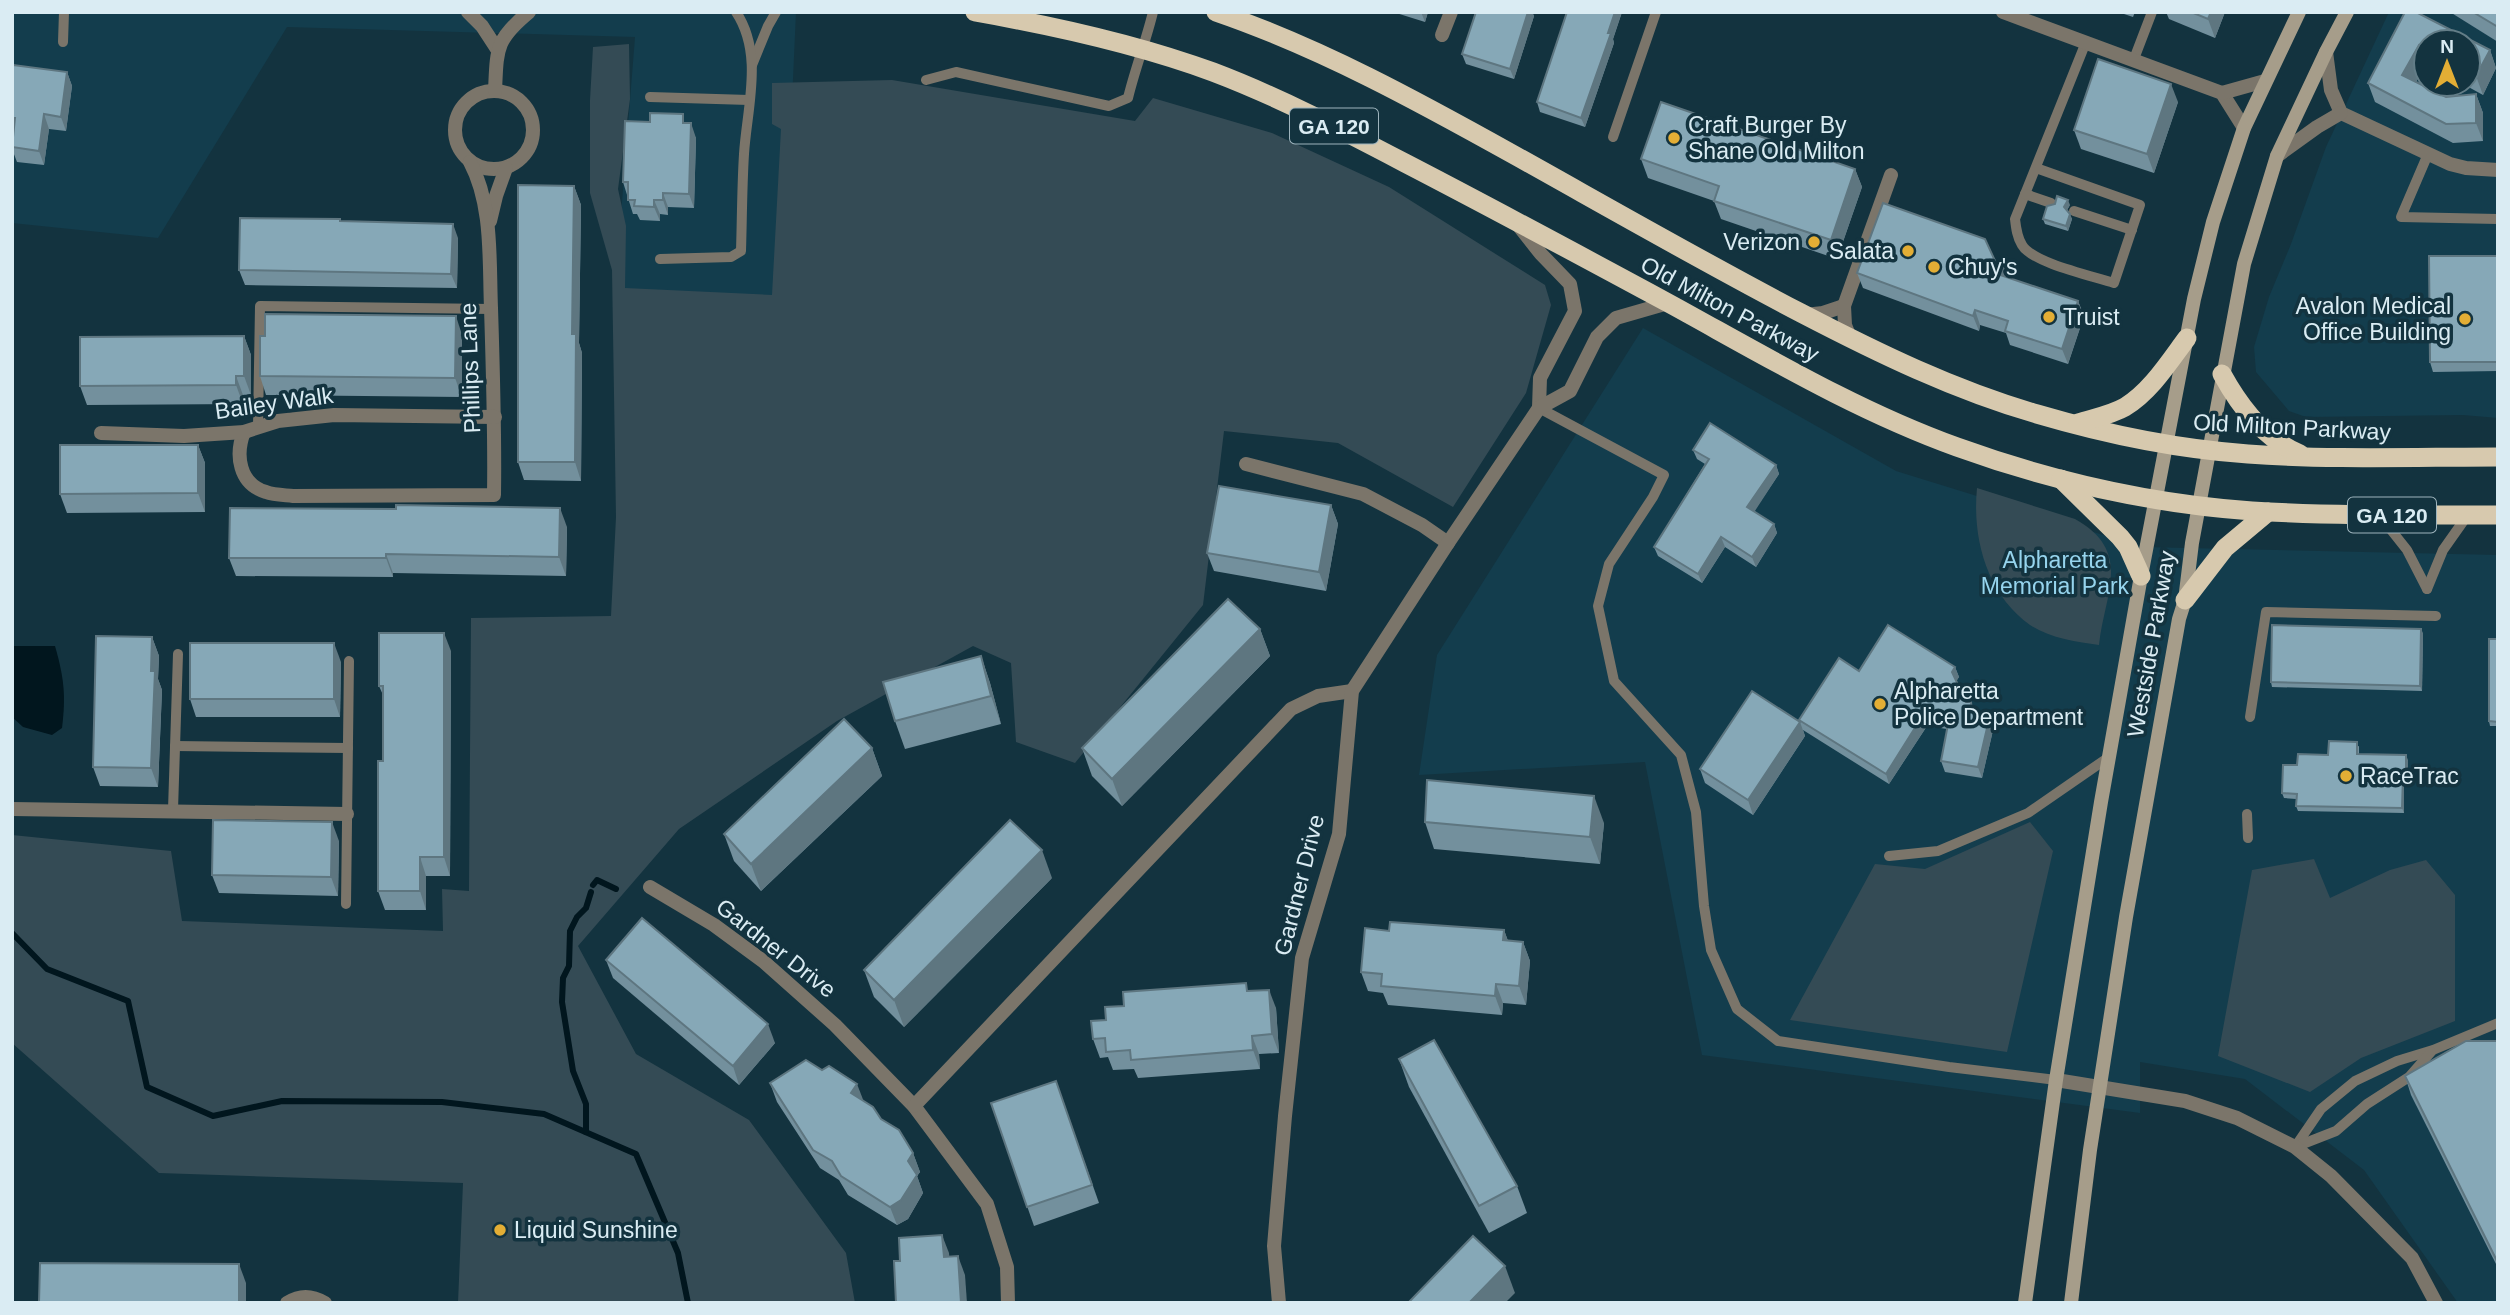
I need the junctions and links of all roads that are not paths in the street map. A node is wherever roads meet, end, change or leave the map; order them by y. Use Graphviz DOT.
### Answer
graph roads {
  1 [pos="64,12"];
  2 [pos="468,12"];
  3 [pos="529,12"];
  4 [pos="736,12"];
  5 [pos="776,12"];
  6 [pos="975,12"];
  7 [pos="1153,12"];
  8 [pos="1216,12"];
  9 [pos="1451,12"];
  10 [pos="1656,12"];
  11 [pos="2003,12"];
  12 [pos="2151,12"];
  13 [pos="2299,12"];
  14 [pos="2347,12"];
  15 [pos="1442,35"];
  16 [pos="63,42"];
  17 [pos="2086,42"];
  18 [pos="497,49"];
  19 [pos="1143,51"];
  20 [pos="2326,52"];
  21 [pos="2134,59"];
  22 [pos="752,65"];
  23 [pos="926,80"];
  24 [pos="2265,81"];
  25 [pos="495,91"];
  26 [pos="2222,93"];
  27 [pos="650,96"];
  28 [pos="749,100"];
  29 [pos="2341,113"];
  30 [pos="2244,128"];
  31 [pos="1613,136"];
  32 [pos="2428,154"];
  33 [pos="2277,156"];
  34 [pos="470,162"];
  35 [pos="506,168"];
  36 [pos="2036,168"];
  37 [pos="2498,170"];
  38 [pos="1891,175"];
  39 [pos="2025,194"];
  40 [pos="2052,203"];
  41 [pos="2074,211"];
  42 [pos="2498,219"];
  43 [pos="1515,222"];
  44 [pos="2132,230"];
  45 [pos="488,239"];
  46 [pos="660,259"];
  47 [pos="1668,303"];
  48 [pos="1844,306"];
  49 [pos="491,309"];
  50 [pos="1805,315"];
  51 [pos="2187,338"];
  52 [pos="1851,340"];
  53 [pos="2222,374"];
  54 [pos="1539,408"];
  55 [pos="495,417"];
  56 [pos="2076,424"];
  57 [pos="258,426"];
  58 [pos="244,432"];
  59 [pos="101,433"];
  60 [pos="2166,443"];
  61 [pos="2208,450"];
  62 [pos="2307,456"];
  63 [pos="2498,457"];
  64 [pos="1246,464"];
  65 [pos="2060,478"];
  66 [pos="2155,498"];
  67 [pos="2199,505"];
  68 [pos="2268,512"];
  69 [pos="2379,515"];
  70 [pos="2468,515"];
  71 [pos="2498,515"];
  72 [pos="1448,543"];
  73 [pos="2141,576"];
  74 [pos="2185,600"];
  75 [pos="2436,616"];
  76 [pos="178,654"];
  77 [pos="349,661"];
  78 [pos="1352,691"];
  79 [pos="2250,717"];
  80 [pos="175,746"];
  81 [pos="348,748"];
  82 [pos="2109,757"];
  83 [pos="12,810"];
  84 [pos="173,810"];
  85 [pos="347,814"];
  86 [pos="2247,814"];
  87 [pos="2248,838"];
  88 [pos="1889,856"];
  89 [pos="650,887"];
  90 [pos="346,904"];
  91 [pos="2498,1024"];
  92 [pos="2433,1050"];
  93 [pos="2056,1080"];
  94 [pos="2100,1087"];
  95 [pos="914,1106"];
  96 [pos="2295,1147"];
  97 [pos="287,1303"];
  98 [pos="325,1303"];
  99 [pos="1008,1303"];
  100 [pos="1279,1303"];
  101 [pos="2025,1303"];
  102 [pos="2071,1303"];
  103 [pos="2435,1303"];
  1 -- 16 [label="lane"];
  2 -- 18 [label="street"];
  3 -- 18 [label="street"];
  4 -- 22 [label="lane"];
  5 -- 22 [label="lane"];
  6 -- 19 [label="highway, Old Milton Parkway / GA 120"];
  7 -- 19 [label="lane"];
  8 -- 50 [label="highway, Old Milton Parkway / GA 120"];
  9 -- 15 [label="street"];
  10 -- 31 [label="lane"];
  11 -- 17 [label="street"];
  12 -- 21 [label="lane"];
  13 -- 24 [label="main road, Westside Parkway"];
  14 -- 20 [label="main road, Westside Parkway"];
  17 -- 21 [label="street"];
  17 -- 36 [label="lane"];
  18 -- 25 [label="street"];
  19 -- 23 [label="lane"];
  19 -- 43 [label="highway, Old Milton Parkway / GA 120"];
  20 -- 29 [label="street"];
  20 -- 33 [label="main road, Westside Parkway"];
  21 -- 26 [label="street"];
  22 -- 28 [label="lane"];
  24 -- 26 [label="street"];
  24 -- 30 [label="main road, Westside Parkway"];
  25 -- 34 [label="street"];
  25 -- 35 [label="street"];
  26 -- 30 [label="street"];
  27 -- 28 [label="lane"];
  28 -- 46 [label="lane"];
  29 -- 32 [label="street"];
  29 -- 33 [label="street"];
  30 -- 51 [label="main road, Westside Parkway"];
  32 -- 37 [label="street"];
  32 -- 42 [label="lane"];
  33 -- 53 [label="main road, Westside Parkway"];
  34 -- 35 [label="street"];
  34 -- 45 [label="street, Phillips Lane"];
  35 -- 45 [label="street, Phillips Lane"];
  36 -- 39 [label="lane"];
  36 -- 44 [label="lane"];
  38 -- 48 [label="street"];
  39 -- 40 [label="lane"];
  39 -- 44 [label="lane"];
  41 -- 44 [label="lane"];
  43 -- 47 [label="highway, Old Milton Parkway / GA 120"];
  43 -- 54 [label="street, Gardner Drive"];
  45 -- 49 [label="street, Phillips Lane"];
  47 -- 54 [label="street, Gardner Drive"];
  47 -- 65 [label="highway, Old Milton Parkway / GA 120"];
  48 -- 50 [label="street"];
  48 -- 52 [label="street"];
  49 -- 55 [label="street, Phillips Lane"];
  49 -- 57 [label="lane"];
  50 -- 52 [label="highway, Old Milton Parkway / GA 120"];
  51 -- 56 [label="highway"];
  51 -- 60 [label="main road, Westside Parkway"];
  52 -- 56 [label="highway, Old Milton Parkway / GA 120"];
  53 -- 61 [label="main road, Westside Parkway"];
  53 -- 62 [label="highway"];
  54 -- 72 [label="street, Gardner Drive"];
  54 -- 93 [label="lane"];
  55 -- 57 [label="street, Bailey Walk"];
  55 -- 58 [label="street, Phillips Lane"];
  56 -- 60 [label="highway, Old Milton Parkway / GA 120"];
  57 -- 58 [label="street, Bailey Walk"];
  58 -- 59 [label="street, Bailey Walk"];
  60 -- 61 [label="highway, Old Milton Parkway / GA 120"];
  60 -- 66 [label="main road, Westside Parkway"];
  61 -- 62 [label="highway, Old Milton Parkway / GA 120"];
  61 -- 67 [label="main road, Westside Parkway"];
  62 -- 63 [label="highway, Old Milton Parkway / GA 120"];
  64 -- 72 [label="street"];
  65 -- 66 [label="highway, Old Milton Parkway / GA 120"];
  65 -- 73 [label="highway"];
  66 -- 67 [label="highway, Old Milton Parkway / GA 120"];
  66 -- 73 [label="main road, Westside Parkway"];
  67 -- 68 [label="highway, Old Milton Parkway / GA 120"];
  67 -- 74 [label="main road, Westside Parkway"];
  68 -- 69 [label="highway, Old Milton Parkway / GA 120"];
  68 -- 74 [label="highway"];
  69 -- 70 [label="highway, Old Milton Parkway / GA 120"];
  69 -- 70 [label="lane"];
  70 -- 71 [label="highway, Old Milton Parkway / GA 120"];
  72 -- 78 [label="street, Gardner Drive"];
  73 -- 82 [label="main road, Westside Parkway"];
  74 -- 94 [label="main road, Westside Parkway"];
  75 -- 79 [label="lane"];
  76 -- 80 [label="lane"];
  77 -- 81 [label="lane"];
  78 -- 95 [label="street"];
  78 -- 100 [label="street, Gardner Drive"];
  80 -- 81 [label="lane"];
  80 -- 84 [label="lane"];
  81 -- 85 [label="lane"];
  82 -- 88 [label="lane"];
  82 -- 93 [label="main road, Westside Parkway"];
  83 -- 84 [label="street"];
  84 -- 85 [label="street"];
  85 -- 90 [label="lane"];
  86 -- 87 [label="lane"];
  89 -- 95 [label="street, Gardner Drive"];
  91 -- 92 [label="lane"];
  92 -- 96 [label="lane"];
  92 -- 96 [label="lane"];
  93 -- 94 [label="street"];
  93 -- 101 [label="main road, Westside Parkway"];
  94 -- 96 [label="street"];
  94 -- 102 [label="main road, Westside Parkway"];
  95 -- 99 [label="street, Gardner Drive"];
  96 -- 103 [label="street"];
  97 -- 98 [label="street"];
}
